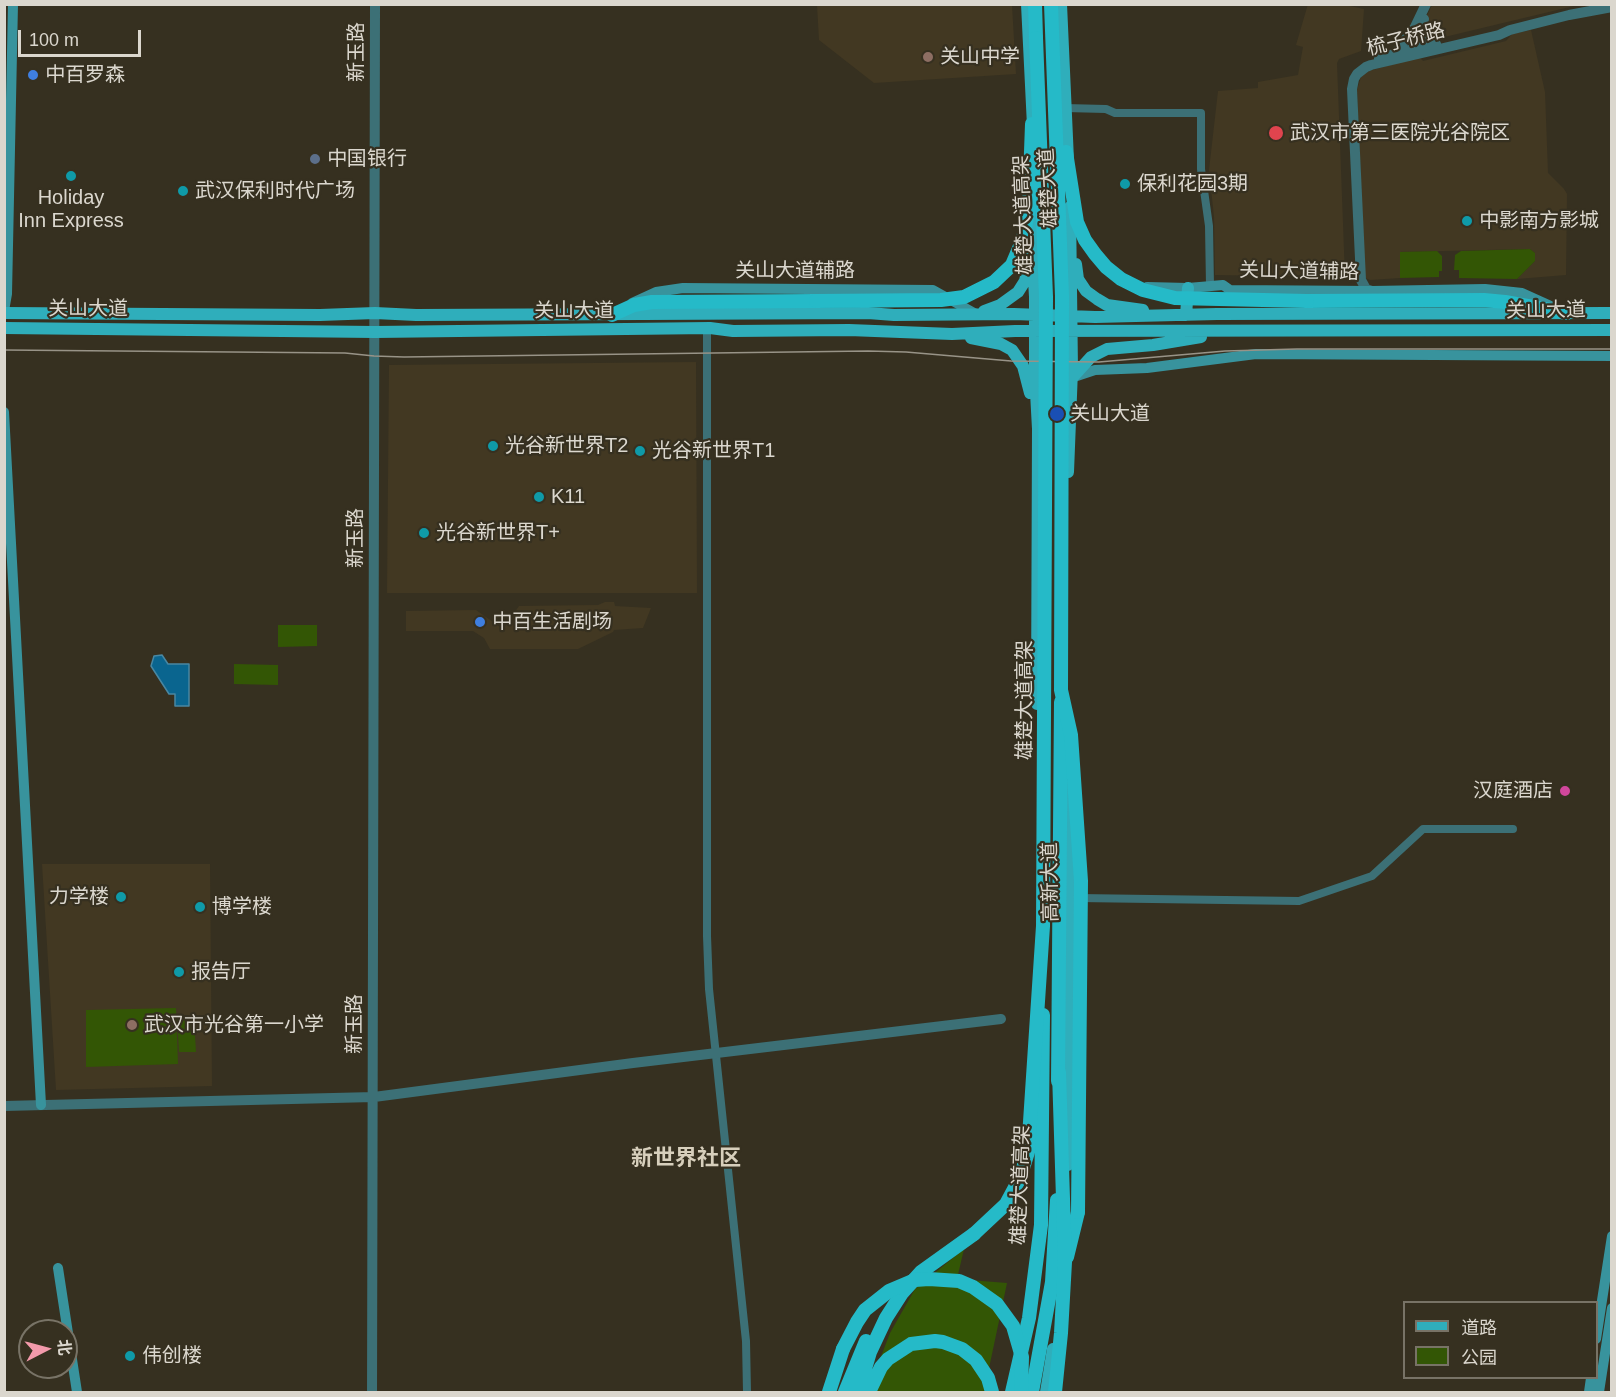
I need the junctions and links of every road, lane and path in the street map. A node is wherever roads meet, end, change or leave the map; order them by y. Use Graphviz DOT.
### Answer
graph roads {
  1 [pos="13,4"];
  2 [pos="375,4"];
  3 [pos="1027,4"];
  4 [pos="1035,4"];
  5 [pos="1052,4"];
  6 [pos="1061,4"];
  7 [pos="1426,4"];
  8 [pos="1430,4"];
  9 [pos="1597,4"];
  10 [pos="1611,7"];
  11 [pos="1036,38"];
  12 [pos="1436,44"];
  13 [pos="1395,53"];
  14 [pos="1065,108"];
  15 [pos="1070,210"];
  16 [pos="1071,242"];
  17 [pos="1032,246"];
  18 [pos="1210,286"];
  19 [pos="1188,288"];
  20 [pos="1230,290"];
  21 [pos="1343,291"];
  22 [pos="1372,291"];
  23 [pos="4,312"];
  24 [pos="1611,313"];
  25 [pos="375,314"];
  26 [pos="976,314"];
  27 [pos="1230,314"];
  28 [pos="1567,314"];
  29 [pos="612,315"];
  30 [pos="1035,315"];
  31 [pos="1186,315"];
  32 [pos="1071,316"];
  33 [pos="4,328"];
  34 [pos="707,328"];
  35 [pos="1611,330"];
  36 [pos="1228,331"];
  37 [pos="375,332"];
  38 [pos="1035,332"];
  39 [pos="1071,332"];
  40 [pos="952,334"];
  41 [pos="1611,356"];
  42 [pos="1035,374"];
  43 [pos="1072,374"];
  44 [pos="4,412"];
  45 [pos="1038,429"];
  46 [pos="1061,690"];
  47 [pos="1513,829"];
  48 [pos="1071,898"];
  49 [pos="1043,926"];
  50 [pos="1039,997"];
  51 [pos="1001,1019"];
  52 [pos="715,1054"];
  53 [pos="1059,1072"];
  54 [pos="374,1097"];
  55 [pos="41,1105"];
  56 [pos="4,1106"];
  57 [pos="1611,1236"];
  58 [pos="58,1268"];
  59 [pos="921,1272"];
  60 [pos="1060,1283"];
  61 [pos="1611,1308"];
  62 [pos="1598,1325"];
  63 [pos="77,1392"];
  64 [pos="372,1392"];
  65 [pos="747,1392"];
  66 [pos="829,1392"];
  67 [pos="845,1392"];
  68 [pos="858,1392"];
  69 [pos="869,1392"];
  70 [pos="992,1392"];
  71 [pos="1007,1392"];
  72 [pos="1012,1392"];
  73 [pos="1021,1392"];
  74 [pos="1032,1392"];
  75 [pos="1046,1392"];
  76 [pos="1055,1392"];
  77 [pos="1599,1392"];
  1 -- 23 [label="main road"];
  2 -- 25 [label="street, 新玉路"];
  3 -- 17 [label="main road, 雄楚大道"];
  4 -- 11 [label="highway, 雄楚大道高架"];
  5 -- 28 [label="highway, bridge"];
  5 -- 46 [label="highway, 雄楚大道高架, bridge"];
  6 -- 14 [label="main road, 雄楚大道"];
  7 -- 13 [label="street"];
  8 -- 12 [label="street"];
  9 -- 12 [label="street, 梳子桥路"];
  10 -- 22 [label="street, 梳子桥路"];
  11 -- 29 [label="highway, bridge"];
  11 -- 49 [label="highway, 雄楚大道高架, bridge"];
  12 -- 13 [label="street, 梳子桥路"];
  13 -- 21 [label="street, 梳子桥路"];
  14 -- 15 [label="main road, 雄楚大道"];
  14 -- 18 [label="street"];
  15 -- 16 [label="main road, 雄楚大道"];
  15 -- 19 [label="main road, 关山大道辅路"];
  16 -- 31 [label="main road"];
  16 -- 32 [label="main road, 雄楚大道"];
  17 -- 26 [label="main road"];
  17 -- 30 [label="main road, 雄楚大道"];
  18 -- 19 [label="main road, 关山大道辅路"];
  18 -- 20 [label="main road, 关山大道辅路"];
  19 -- 31 [label="main road"];
  20 -- 21 [label="main road, 关山大道辅路"];
  20 -- 27 [label="main road"];
  21 -- 22 [label="main road, 关山大道辅路"];
  22 -- 28 [label="main road, 关山大道辅路"];
  23 -- 25 [label="main road, 关山大道"];
  24 -- 28 [label="main road, 关山大道"];
  25 -- 29 [label="main road, 关山大道"];
  25 -- 37 [label="street, 新玉路"];
  26 -- 29 [label="main road, 关山大道"];
  26 -- 29 [label="main road, 关山大道辅路"];
  26 -- 30 [label="main road, 关山大道"];
  27 -- 28 [label="main road, 关山大道"];
  27 -- 31 [label="main road, 关山大道"];
  30 -- 32 [label="main road, 关山大道"];
  30 -- 38 [label="main road, 雄楚大道"];
  31 -- 32 [label="main road, 关山大道"];
  32 -- 39 [label="main road, 雄楚大道"];
  33 -- 37 [label="main road, 关山大道"];
  34 -- 37 [label="main road, 关山大道"];
  34 -- 40 [label="main road, 关山大道"];
  34 -- 52 [label="street"];
  35 -- 36 [label="main road, 关山大道"];
  36 -- 39 [label="main road, 关山大道"];
  36 -- 43 [label="main road"];
  37 -- 54 [label="street, 新玉路"];
  38 -- 39 [label="main road, 关山大道"];
  38 -- 40 [label="main road, 关山大道"];
  38 -- 42 [label="main road, 雄楚大道"];
  39 -- 43 [label="main road, 雄楚大道"];
  40 -- 45 [label="main road"];
  41 -- 43 [label="main road"];
  42 -- 45 [label="main road, 高新大道"];
  43 -- 48 [label="main road, 高新大道"];
  44 -- 55 [label="main road"];
  45 -- 50 [label="main road, 高新大道"];
  46 -- 53 [label="highway, 雄楚大道高架, bridge"];
  46 -- 60 [label="highway, bridge"];
  47 -- 48 [label="street"];
  48 -- 60 [label="main road, 高新大道"];
  49 -- 50 [label="highway, bridge"];
  49 -- 72 [label="highway, 雄楚大道高架, bridge"];
  50 -- 59 [label="highway, bridge"];
  50 -- 71 [label="main road, 高新大道"];
  51 -- 52 [label="street"];
  52 -- 54 [label="street"];
  52 -- 65 [label="street"];
  53 -- 74 [label="highway, 雄楚大道高架, bridge"];
  53 -- 76 [label="highway, bridge"];
  54 -- 55 [label="street"];
  54 -- 64 [label="street, 新玉路"];
  55 -- 56 [label="street"];
  57 -- 62 [label="main road"];
  58 -- 63 [label="main road"];
  59 -- 67 [label="highway, bridge"];
  59 -- 68 [label="highway, bridge"];
  60 -- 75 [label="main road, 高新大道"];
  61 -- 77 [label="main road"];
  66 -- 73 [label="highway, bridge"];
  69 -- 70 [label="highway"];
}
